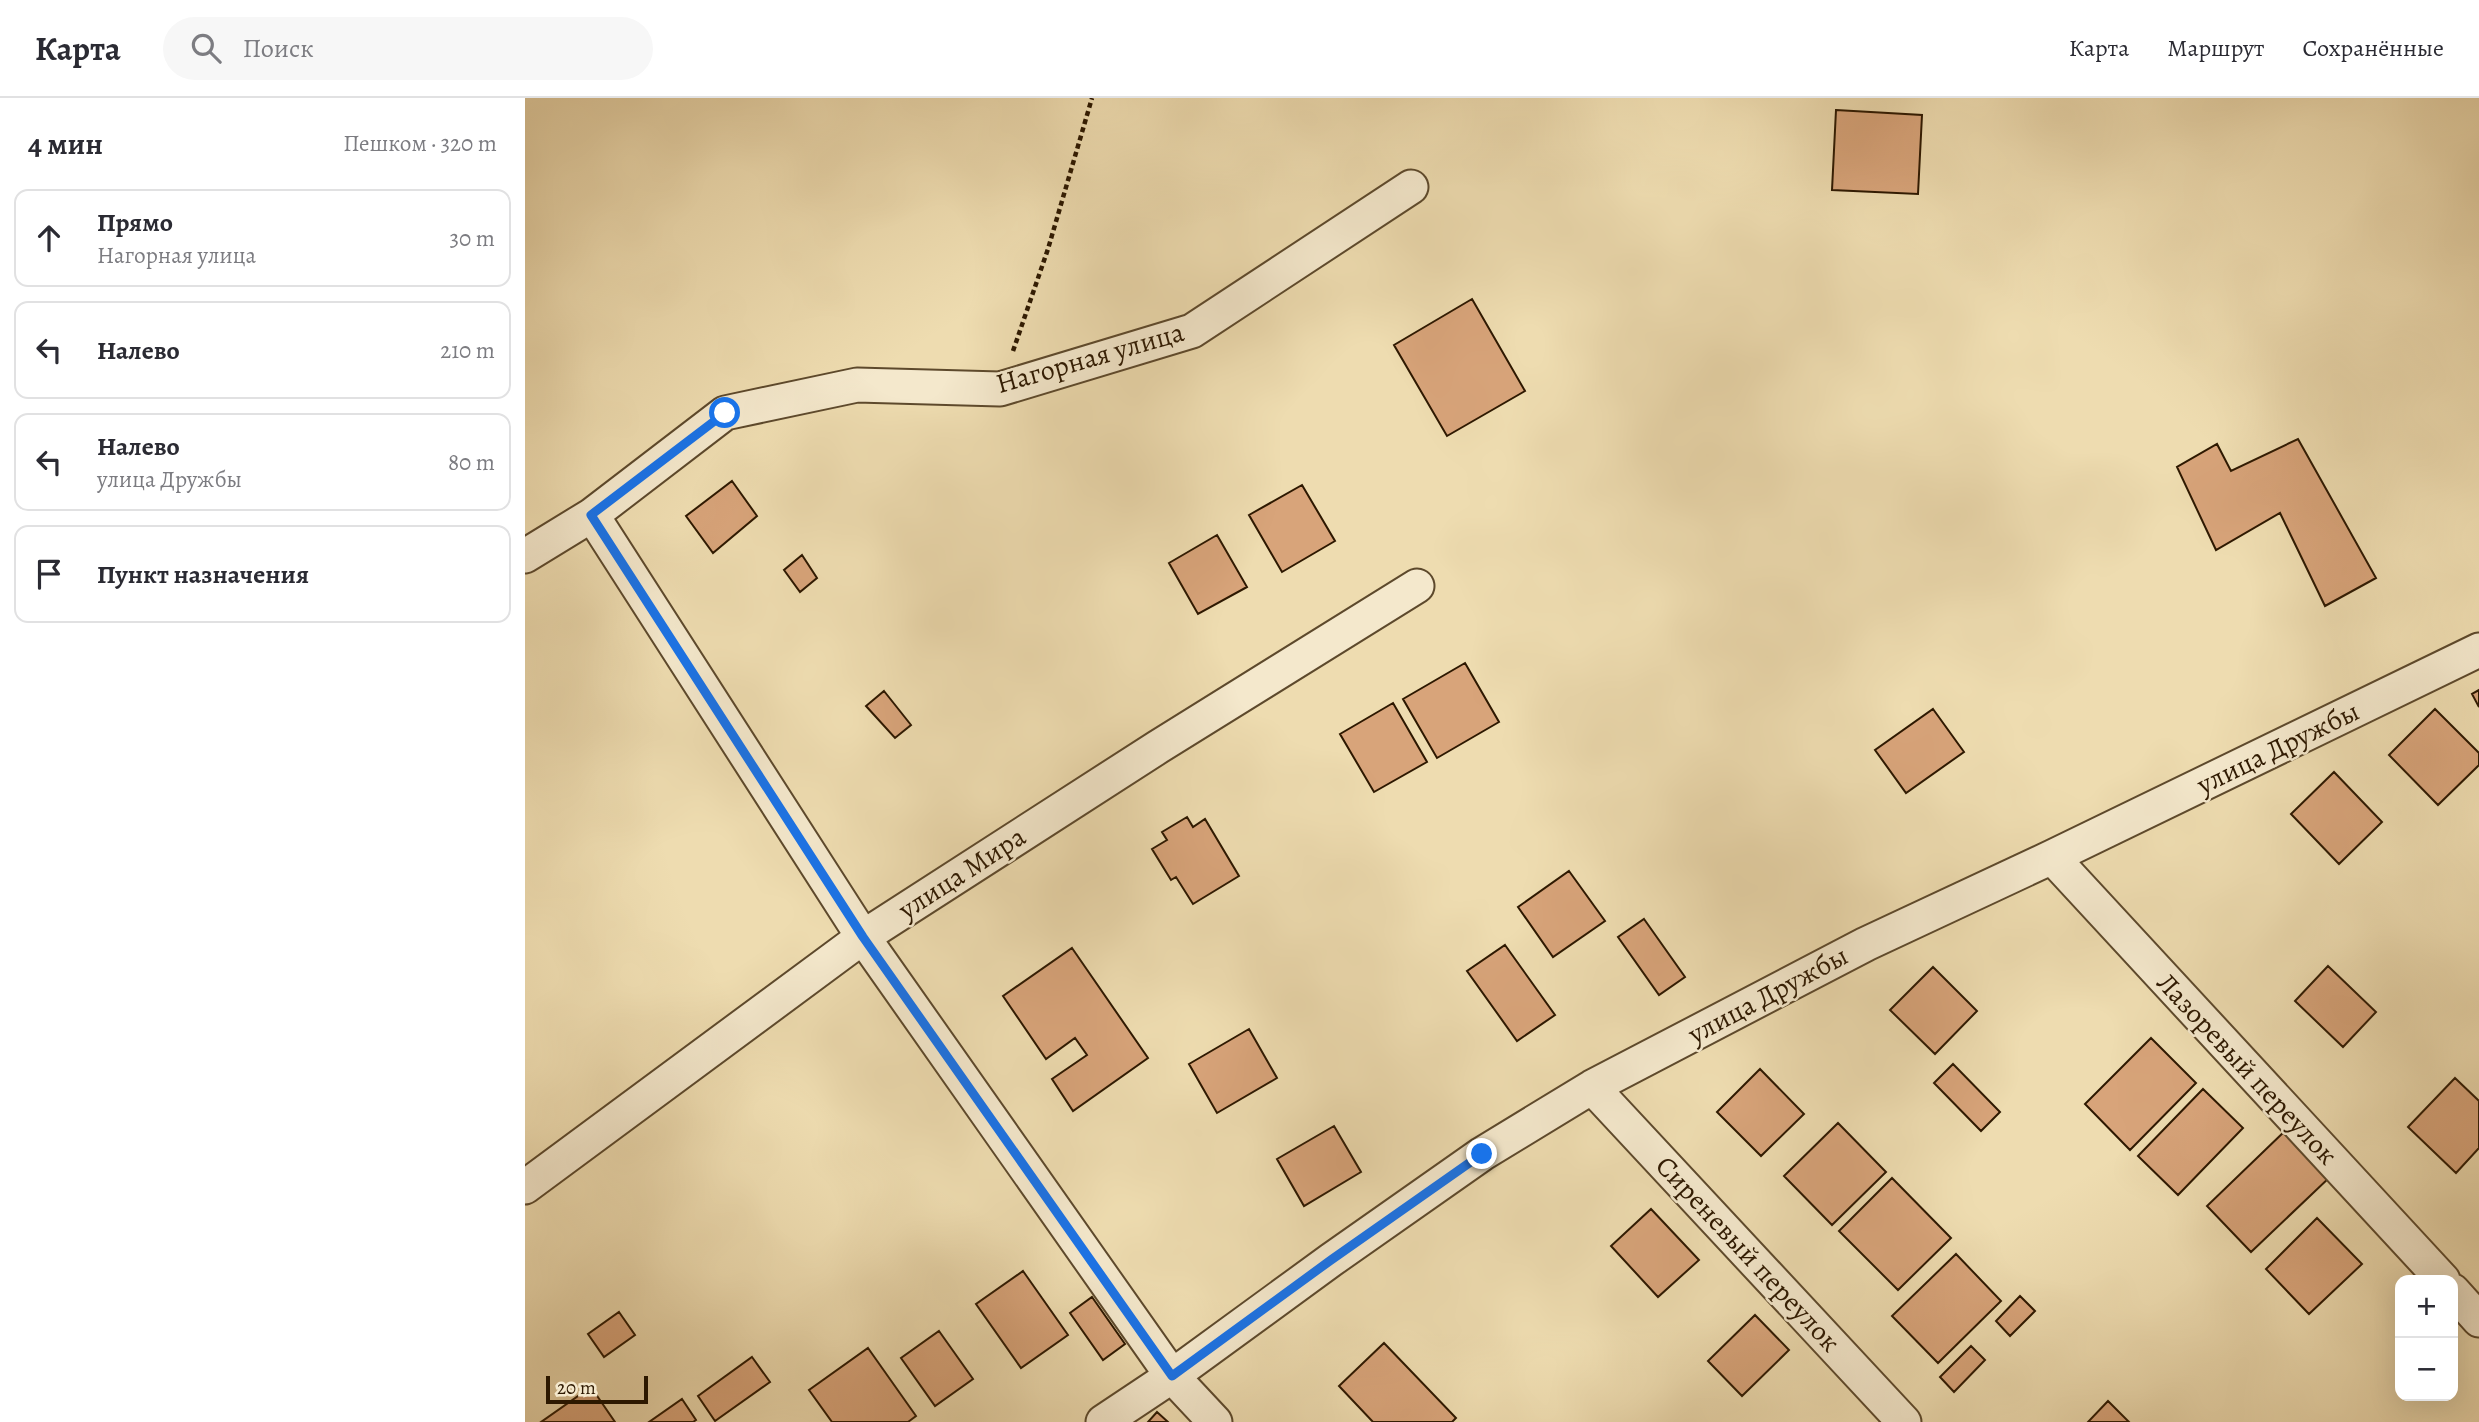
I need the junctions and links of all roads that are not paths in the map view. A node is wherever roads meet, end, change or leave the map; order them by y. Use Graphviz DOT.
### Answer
graph roads {
  1 [pos="1411,187"];
  2 [pos="591,515"];
  3 [pos="525,556"];
  4 [pos="1417,586"];
  5 [pos="2479,650"];
  6 [pos="2052,858"];
  7 [pos="863,937"];
  8 [pos="1592,1087"];
  9 [pos="525,1187"];
  10 [pos="2437,1275"];
  11 [pos="2458,1297"];
  12 [pos="2479,1320"];
  13 [pos="1172,1376"];
  14 [pos="1103,1422"];
  15 [pos="1215,1422"];
  16 [pos="1904,1422"];
  1 -- 2 [label="street, Нагорная улица"];
  2 -- 3 [label="street, Нагорная улица"];
  2 -- 7 [label="street"];
  4 -- 7 [label="street, улица Мира"];
  5 -- 6 [label="street, улица Дружбы"];
  6 -- 8 [label="street, улица Дружбы"];
  6 -- 10 [label="street, Лазоревый переулок"];
  7 -- 9 [label="street, улица Мира"];
  7 -- 13 [label="street"];
  8 -- 13 [label="street, улица Дружбы"];
  8 -- 16 [label="street, Сиреневый переулок"];
  11 -- 12 [label="street"];
  13 -- 14 [label="street, улица Дружбы"];
  13 -- 15 [label="street"];
}
